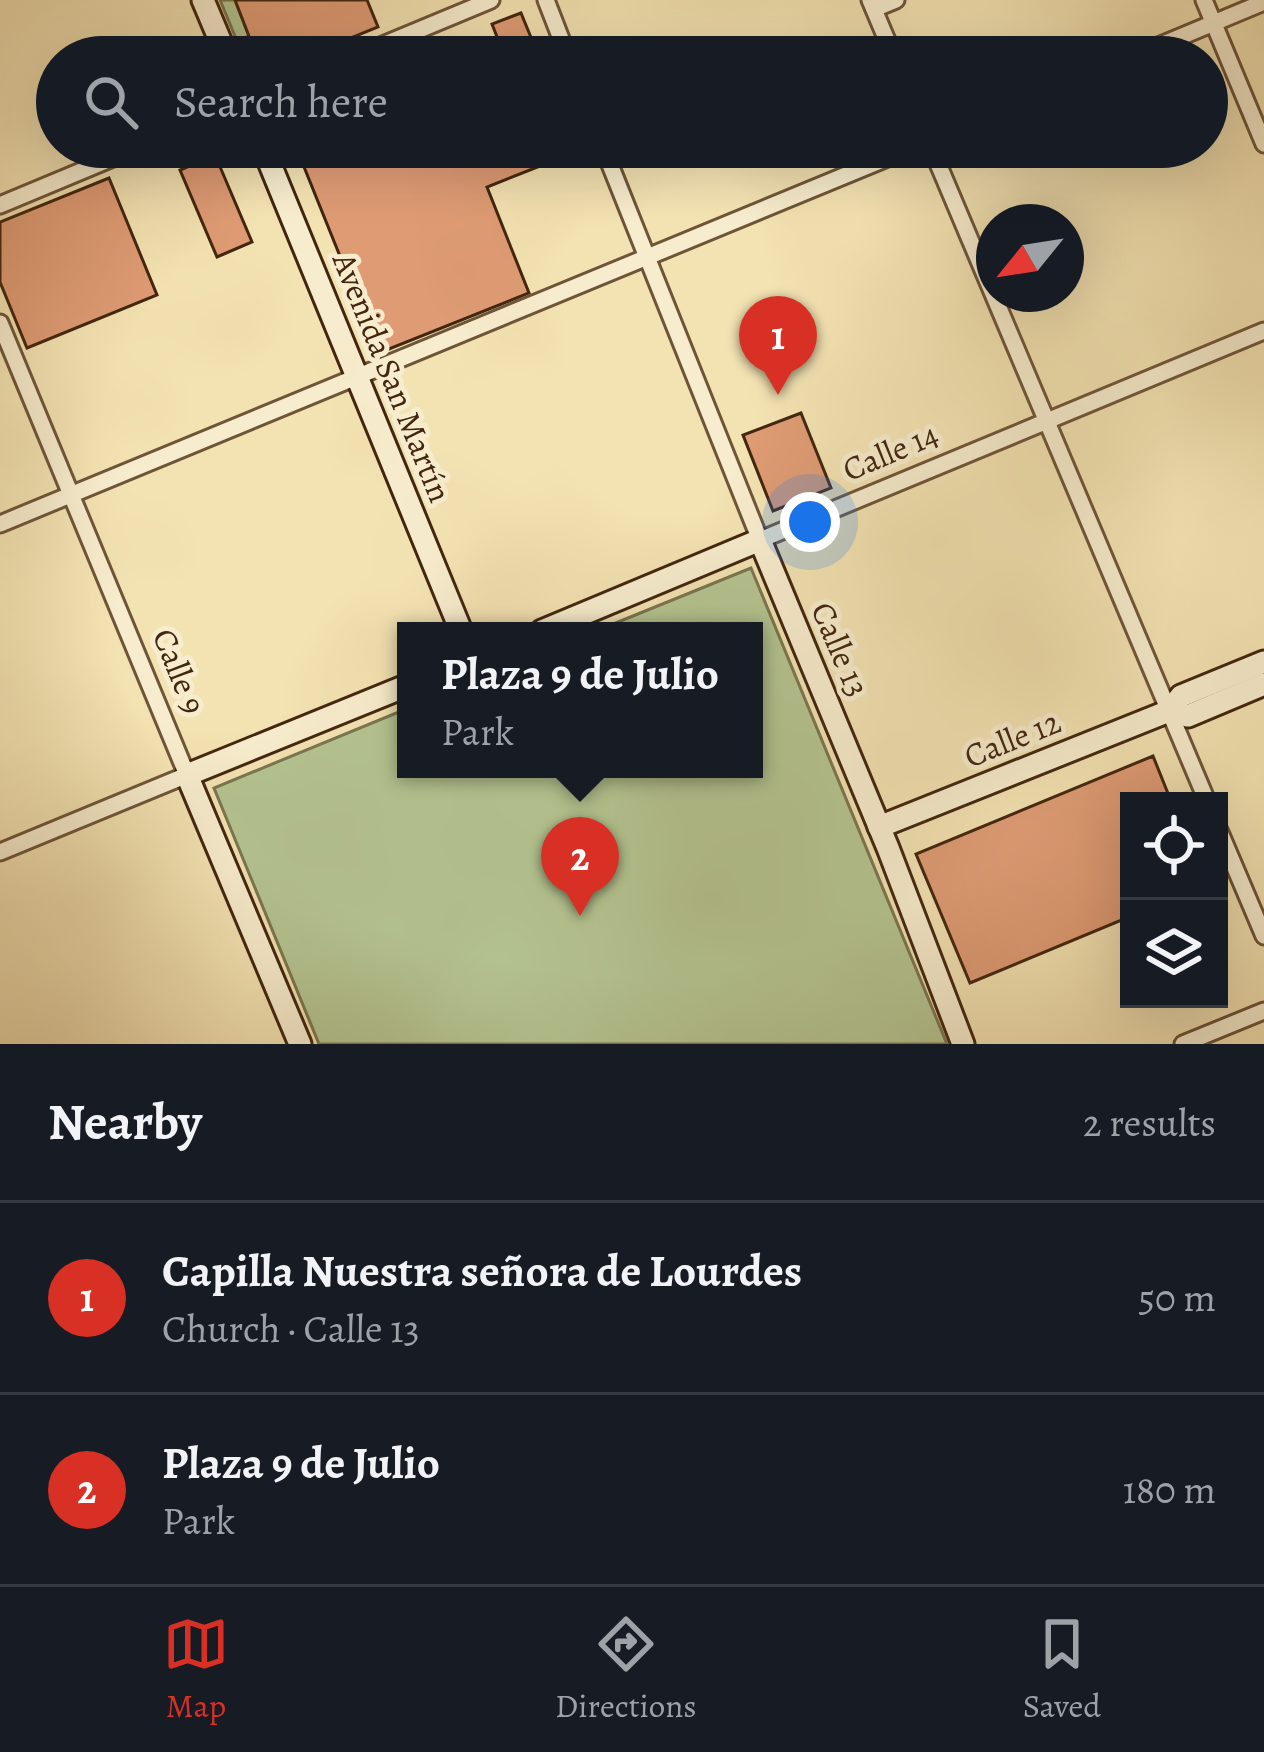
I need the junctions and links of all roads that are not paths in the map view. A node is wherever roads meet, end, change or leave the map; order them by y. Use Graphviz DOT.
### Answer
graph roads {
  1 [pos="203,0"];
  2 [pos="491,0"];
  3 [pos="546,0"];
  4 [pos="896,0"];
  5 [pos="1204,0"];
  6 [pos="1264,2"];
  7 [pos="872,5"];
  8 [pos="1213,23"];
  9 [pos="218,36"];
  10 [pos="404,36"];
  11 [pos="560,36"];
  12 [pos="885,36"];
  13 [pos="1182,36"];
  14 [pos="1218,36"];
  15 [pos="1228,59"];
  16 [pos="1264,144"];
  17 [pos="89,168"];
  18 [pos="272,168"];
  19 [pos="611,168"];
  20 [pos="863,168"];
  21 [pos="940,168"];
  22 [pos="0,205"];
  23 [pos="647,258"];
  24 [pos="0,323"];
  25 [pos="1264,331"];
  26 [pos="357,377"];
  27 [pos="1047,422"];
  28 [pos="71,495"];
  29 [pos="0,524"];
  30 [pos="760,540"];
  31 [pos="457,622"];
  32 [pos="564,622"];
  33 [pos="1264,662"];
  34 [pos="1264,684"];
  35 [pos="397,690"];
  36 [pos="1169,711"];
  37 [pos="187,775"];
  38 [pos="1203,792"];
  39 [pos="879,827"];
  40 [pos="1228,851"];
  41 [pos="0,852"];
  42 [pos="1264,936"];
  43 [pos="1264,1011"];
  44 [pos="300,1044"];
  45 [pos="963,1044"];
  46 [pos="1183,1044"];
  1 -- 9 [label="street"];
  2 -- 10 [label="street"];
  3 -- 11 [label="street"];
  4 -- 7 [label="street"];
  5 -- 8 [label="street"];
  6 -- 8 [label="street"];
  7 -- 12 [label="street"];
  8 -- 13 [label="street"];
  8 -- 14 [label="street"];
  15 -- 16 [label="street"];
  17 -- 22 [label="street"];
  18 -- 26 [label="street, Avenida San Martín"];
  19 -- 23 [label="street, Calle 13"];
  20 -- 23 [label="street"];
  21 -- 27 [label="street"];
  23 -- 26 [label="street"];
  23 -- 30 [label="street, Calle 13"];
  24 -- 28 [label="street, Calle 9"];
  25 -- 27 [label="street, Calle 14"];
  26 -- 28 [label="street"];
  26 -- 31 [label="street, Avenida San Martín"];
  27 -- 30 [label="street, Calle 14"];
  27 -- 36 [label="street"];
  28 -- 29 [label="street"];
  28 -- 37 [label="street, Calle 9"];
  30 -- 32 [label="street, Calle 14"];
  30 -- 39 [label="street, Calle 13"];
  33 -- 36 [label="street, Calle 12"];
  34 -- 36 [label="street, Calle 12"];
  35 -- 37 [label="street"];
  36 -- 38 [label="street"];
  36 -- 39 [label="street, Calle 12"];
  37 -- 41 [label="street"];
  37 -- 44 [label="street, Calle 9"];
  39 -- 45 [label="street, Calle 13"];
  40 -- 42 [label="street"];
  43 -- 46 [label="street"];
}
